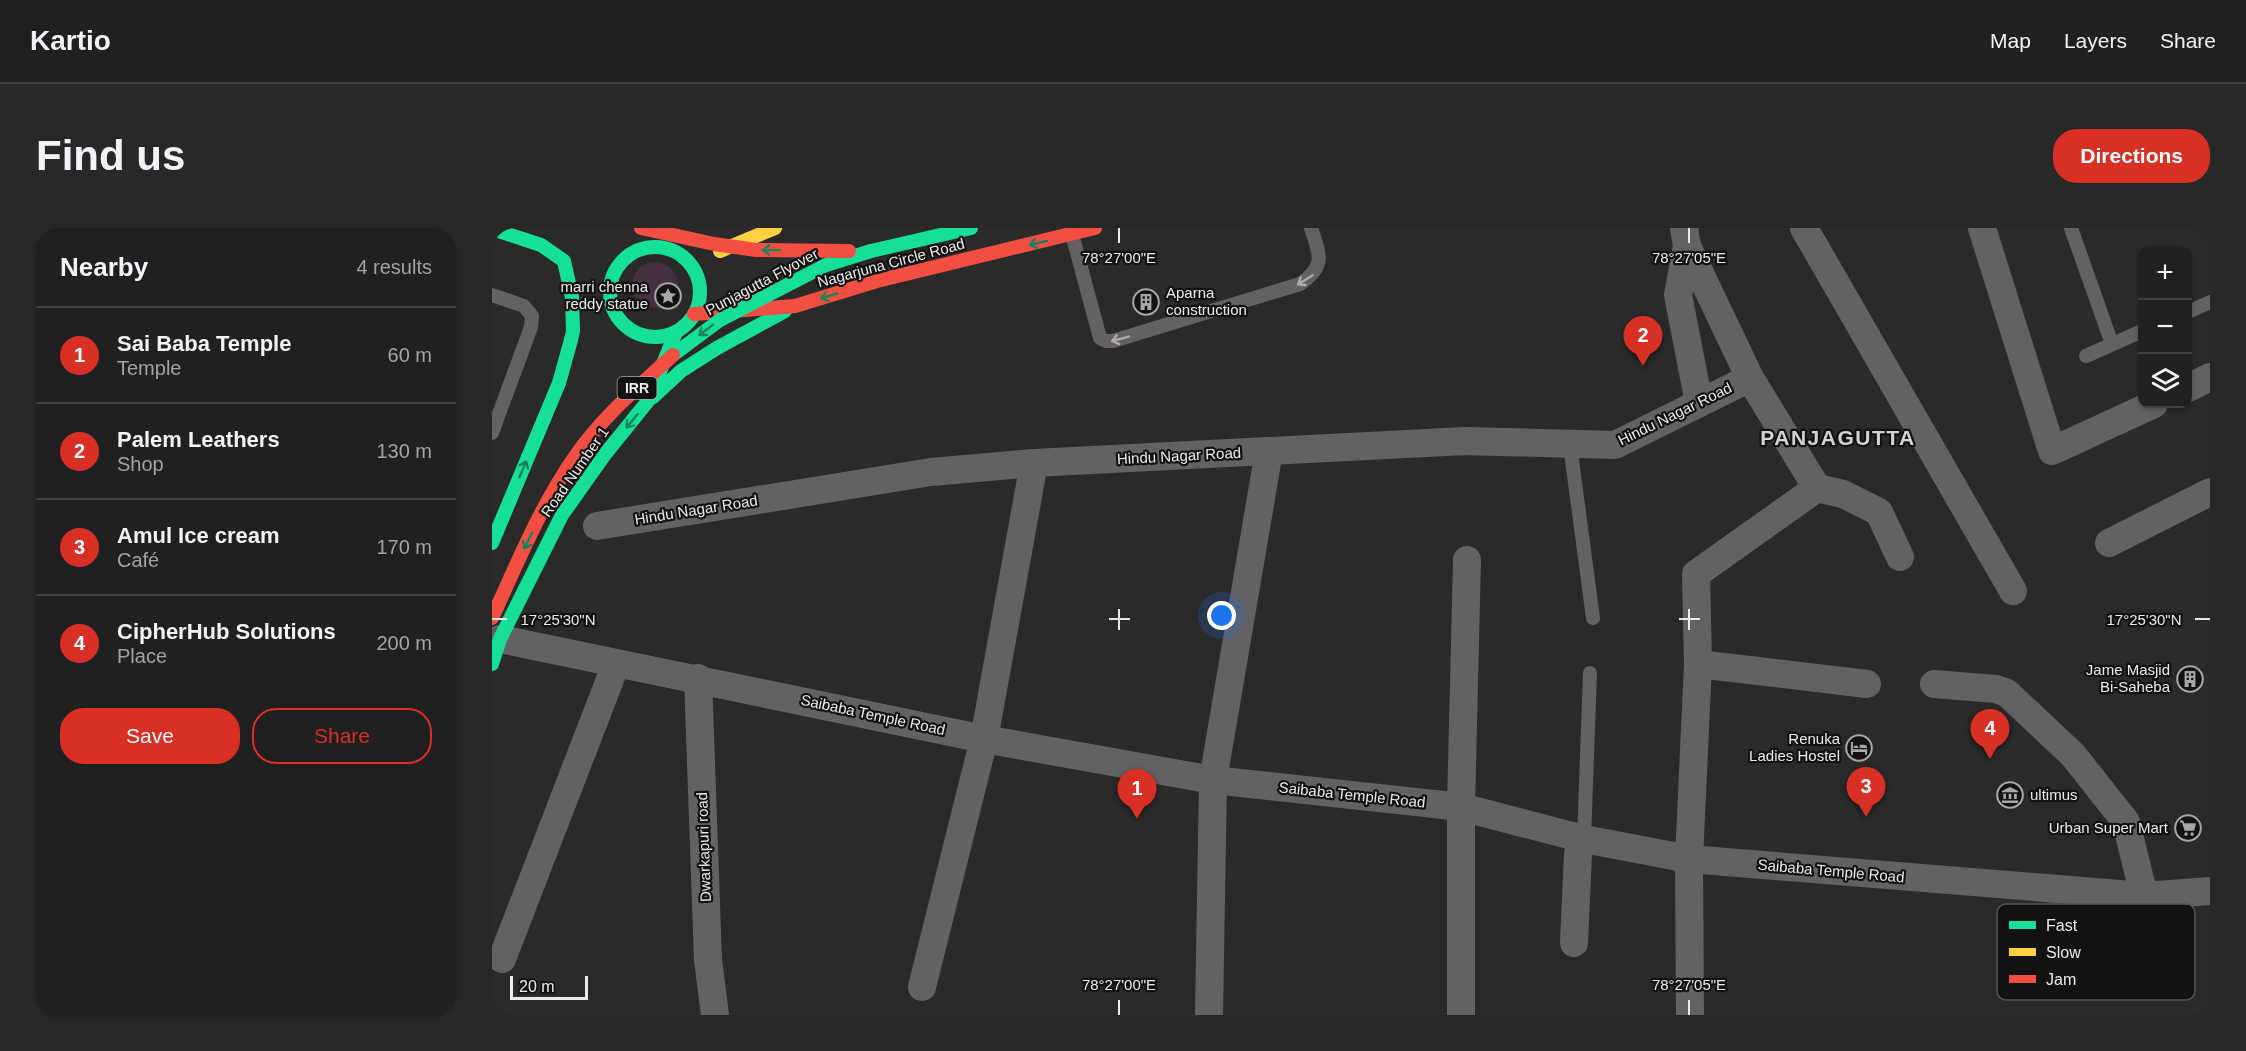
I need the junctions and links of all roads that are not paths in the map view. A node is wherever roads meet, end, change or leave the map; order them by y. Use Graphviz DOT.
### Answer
graph roads {
  1 [pos="545,228"];
  2 [pos="641,228"];
  3 [pos="647,228"];
  4 [pos="775,228"];
  5 [pos="970,228"];
  6 [pos="1095,228"];
  7 [pos="1311,228"];
  8 [pos="1804,228"];
  9 [pos="1982,228"];
  10 [pos="2071,228"];
  11 [pos="494,230"];
  12 [pos="1072,234"];
  13 [pos="1686,237"];
  14 [pos="492,245"];
  15 [pos="541,245"];
  16 [pos="668,248"];
  17 [pos="871,251"];
  18 [pos="702,260"];
  19 [pos="564,261"];
  20 [pos="584,267"];
  21 [pos="492,295"];
  22 [pos="610,297"];
  23 [pos="2210,302"];
  24 [pos="795,306"];
  25 [pos="2192,310"];
  26 [pos="694,314"];
  27 [pos="597,316"];
  28 [pos="676,332"];
  29 [pos="2138,333"];
  30 [pos="587,336"];
  31 [pos="2112,344"];
  32 [pos="2086,356"];
  33 [pos="2210,377"];
  34 [pos="1750,378"];
  35 [pos="2192,386"];
  36 [pos="557,390"];
  37 [pos="648,401"];
  38 [pos="1698,403"];
  39 [pos="2145,408"];
  40 [pos="492,433"];
  41 [pos="1570,445"];
  42 [pos="1269,451"];
  43 [pos="1034,463"];
  44 [pos="1817,488"];
  45 [pos="2210,492"];
  46 [pos="597,526"];
  47 [pos="492,543"];
  48 [pos="2109,543"];
  49 [pos="1900,557"];
  50 [pos="1467,560"];
  51 [pos="2013,591"];
  52 [pos="1593,618"];
  53 [pos="495,640"];
  54 [pos="616,664"];
  55 [pos="1698,664"];
  56 [pos="1590,673"];
  57 [pos="698,678"];
  58 [pos="1867,684"];
  59 [pos="1934,684"];
  60 [pos="984,739"];
  61 [pos="1213,780"];
  62 [pos="1461,807"];
  63 [pos="1584,839"];
  64 [pos="1689,859"];
  65 [pos="2210,891"];
  66 [pos="2144,896"];
  67 [pos="1574,943"];
  68 [pos="502,959"];
  69 [pos="922,987"];
  70 [pos="715,1015"];
  71 [pos="1209,1015"];
  72 [pos="1461,1015"];
  73 [pos="1690,1015"];
  1 -- 15 [label="main road"];
  17 -- 2 [label="main road, Punjagutta Flyover, one-way, bridge"];
  3 -- 16 [label="main road"];
  4 -- 18 [label="main road"];
  5 -- 17 [label="main road, Punjagutta Flyover / IRR"];
  6 -- 12 [label="main road, Nagarjuna Circle Road"];
  7 -- 12 [label="lane, one-way"];
  8 -- 51 [label="street"];
  9 -- 39 [label="street"];
  10 -- 31 [label="lane"];
  11 -- 14 [label="lane"];
  11 -- 15 [label="main road"];
  12 -- 24 [label="main road, Nagarjuna Circle Road, one-way"];
  13 -- 34 [label="street"];
  13 -- 38 [label="street"];
  15 -- 19 [label="main road"];
  16 -- 18 [label="main road"];
  16 -- 22 [label="main road"];
  17 -- 53 [label="main road, Punjagutta Flyover / IRR, one-way, bridge"];
  18 -- 26 [label="main road"];
  19 -- 20 [label="main road"];
  19 -- 36 [label="main road"];
  21 -- 40 [label="lane"];
  22 -- 27 [label="main road"];
  22 -- 28 [label="main road"];
  23 -- 25 [label="lane"];
  24 -- 26 [label="main road, Nagarjuna Circle Road"];
  24 -- 37 [label="main road, Road Number 1"];
  26 -- 28 [label="main road, IRR"];
  28 -- 37 [label="main road, Road Number 1 / IRR"];
  29 -- 31 [label="lane"];
  30 -- 36 [label="main road"];
  31 -- 32 [label="lane"];
  33 -- 35 [label="street"];
  34 -- 38 [label="street, Hindu Nagar Road"];
  34 -- 44 [label="street"];
  47 -- 36 [label="main road, one-way"];
  37 -- 53 [label="main road, Road Number 1 / IRR, one-way"];
  38 -- 41 [label="street, Hindu Nagar Road"];
  41 -- 42 [label="street, Hindu Nagar Road"];
  41 -- 52 [label="lane"];
  42 -- 43 [label="street, Hindu Nagar Road"];
  42 -- 61 [label="street"];
  43 -- 46 [label="street, Hindu Nagar Road"];
  43 -- 60 [label="street"];
  44 -- 49 [label="street"];
  44 -- 55 [label="street"];
  45 -- 48 [label="street"];
  50 -- 62 [label="street"];
  53 -- 54 [label="street, Saibaba Temple Road"];
  54 -- 57 [label="street, Saibaba Temple Road"];
  54 -- 68 [label="street"];
  55 -- 58 [label="street"];
  55 -- 64 [label="street"];
  56 -- 63 [label="lane"];
  57 -- 60 [label="street, Saibaba Temple Road"];
  57 -- 70 [label="street, Dwarkapuri road"];
  59 -- 66 [label="street"];
  60 -- 61 [label="street, Saibaba Temple Road"];
  60 -- 69 [label="street"];
  61 -- 62 [label="street, Saibaba Temple Road"];
  61 -- 71 [label="street"];
  62 -- 63 [label="street, Saibaba Temple Road"];
  62 -- 72 [label="street"];
  63 -- 64 [label="street, Saibaba Temple Road"];
  63 -- 67 [label="street"];
  64 -- 66 [label="street, Saibaba Temple Road"];
  64 -- 73 [label="street"];
  65 -- 66 [label="street, Saibaba Temple Road"];
}
